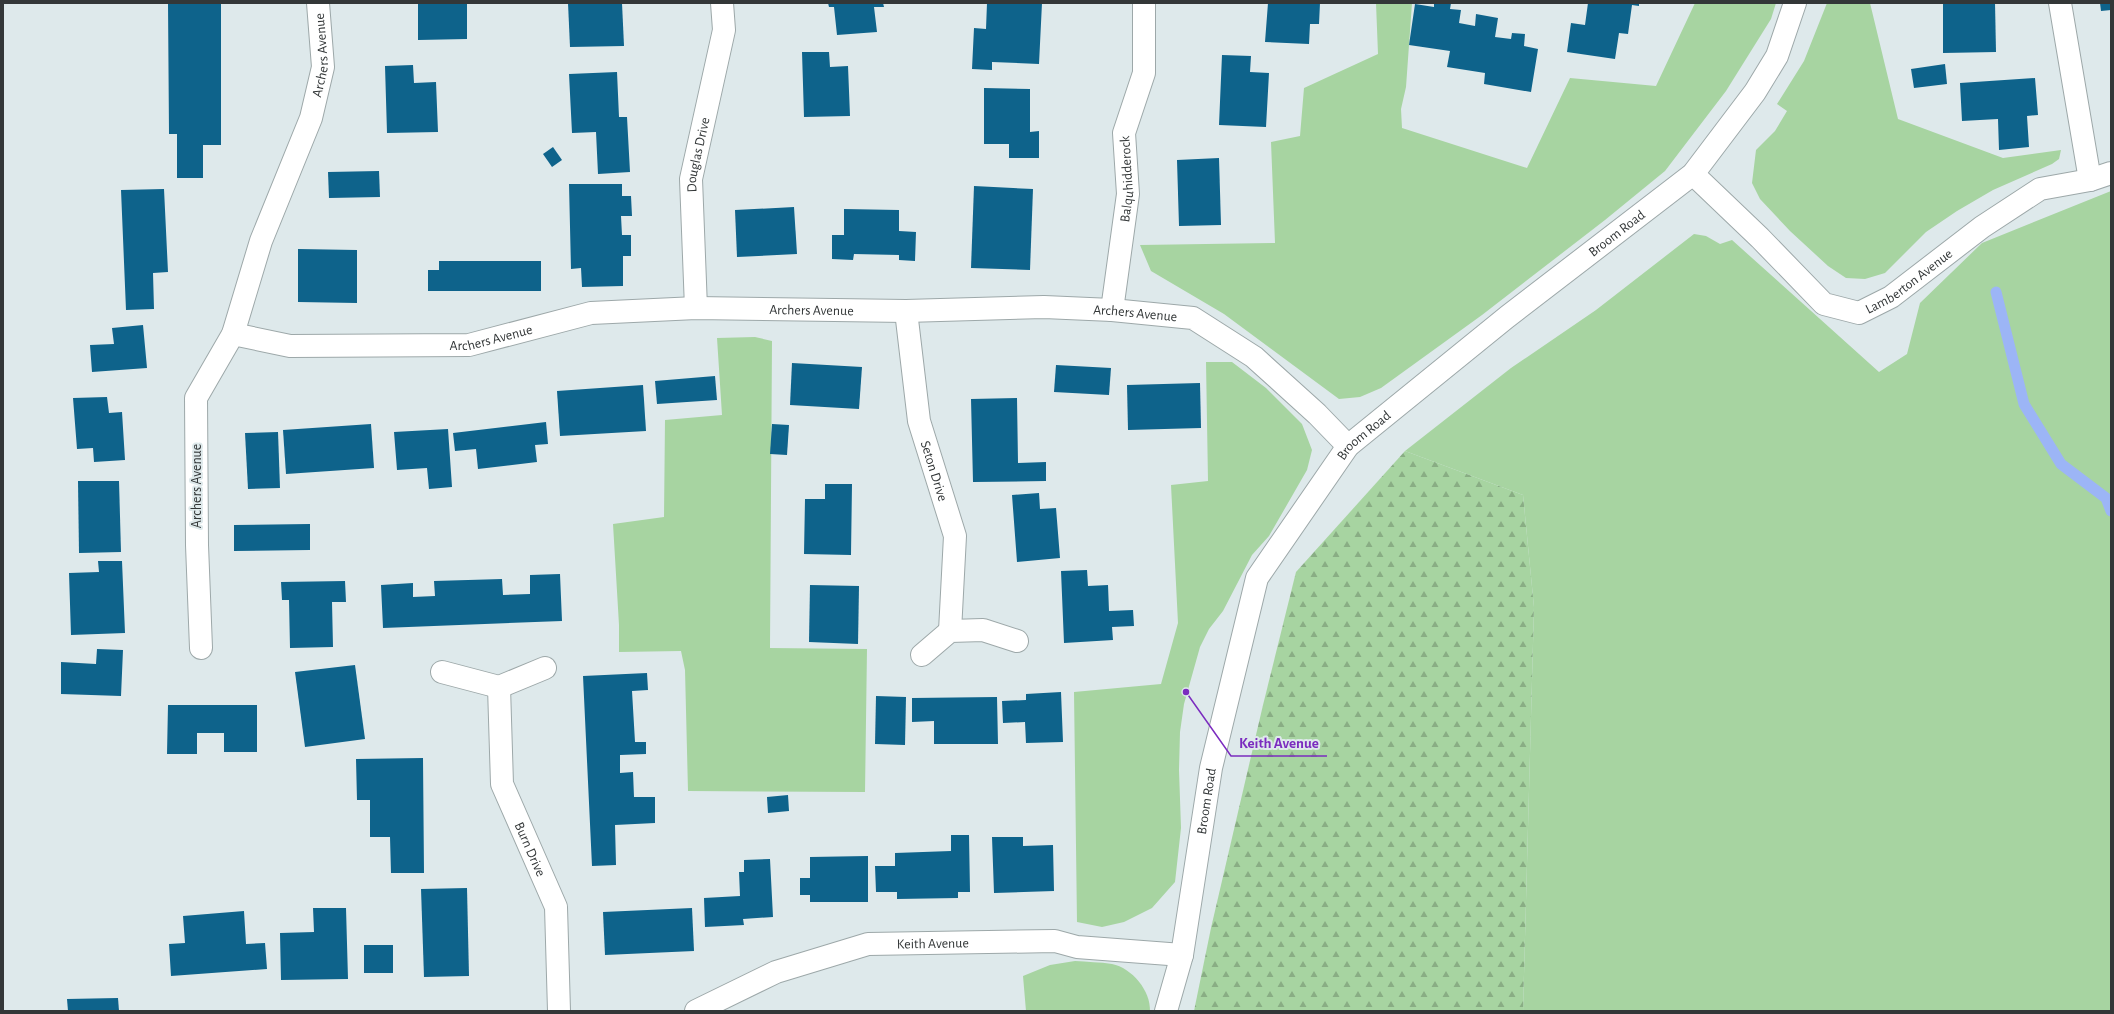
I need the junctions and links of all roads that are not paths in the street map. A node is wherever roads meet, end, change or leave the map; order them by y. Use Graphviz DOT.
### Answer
graph roads {
  1 [pos="318,3"];
  2 [pos="722,3"];
  3 [pos="1144,3"];
  4 [pos="1795,3"];
  5 [pos="2060,3"];
  6 [pos="2111,173"];
  7 [pos="1693,174"];
  8 [pos="2090,180"];
  9 [pos="696,308"];
  10 [pos="1112,310"];
  11 [pos="906,311"];
  12 [pos="234,334"];
  13 [pos="1348,446"];
  14 [pos="950,631"];
  15 [pos="1017,641"];
  16 [pos="201,648"];
  17 [pos="922,656"];
  18 [pos="545,668"];
  19 [pos="442,672"];
  20 [pos="499,687"];
  21 [pos="1182,955"];
  22 [pos="559,1011"];
  23 [pos="696,1011"];
  24 [pos="1166,1011"];
  1 -- 12 [label="street, Archers Avenue"];
  2 -- 9 [label="street, Douglas Drive"];
  3 -- 10 [label="street, Balquhidderock"];
  4 -- 7 [label="street, Broom Road"];
  5 -- 8 [label="street"];
  6 -- 8 [label="street, Lamberton Avenue"];
  7 -- 8 [label="street, Lamberton Avenue"];
  7 -- 13 [label="street, Broom Road"];
  9 -- 11 [label="street, Archers Avenue"];
  9 -- 12 [label="street, Archers Avenue"];
  10 -- 11 [label="street, Archers Avenue"];
  10 -- 13 [label="street, Archers Avenue"];
  11 -- 14 [label="street, Seton Drive"];
  12 -- 16 [label="street, Archers Avenue"];
  13 -- 21 [label="street, Broom Road"];
  14 -- 15 [label="street"];
  14 -- 17 [label="street"];
  18 -- 20 [label="street"];
  19 -- 20 [label="street"];
  20 -- 22 [label="street, Burn Drive"];
  21 -- 23 [label="street, Keith Avenue"];
  21 -- 24 [label="street, Broom Road"];
}
